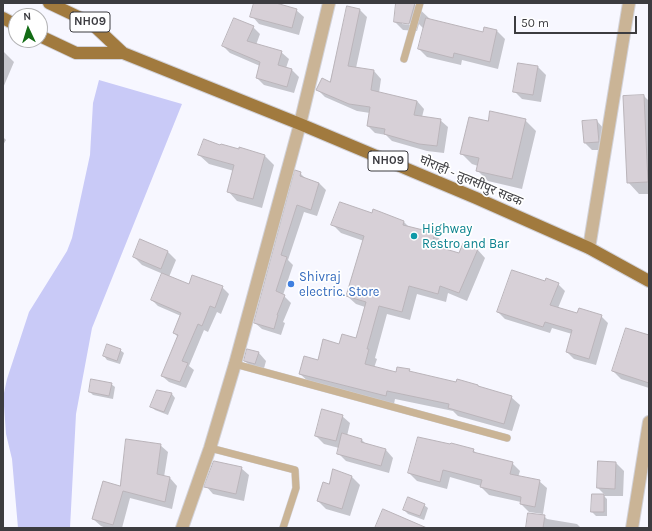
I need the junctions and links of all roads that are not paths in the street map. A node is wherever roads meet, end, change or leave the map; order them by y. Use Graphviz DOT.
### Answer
graph roads {
  1 [pos="49,3"];
  2 [pos="329,3"];
  3 [pos="420,3"];
  4 [pos="629,3"];
  5 [pos="48,40"];
  6 [pos="122,52"];
  7 [pos="404,59"];
  8 [pos="300,124"];
  9 [pos="589,248"];
  10 [pos="649,281"];
  11 [pos="234,364"];
  12 [pos="649,422"];
  13 [pos="508,438"];
  14 [pos="210,448"];
  15 [pos="182,528"];
  16 [pos="283,528"];
  17 [pos="632,528"];
  1 -- 6 [label="main road, घोराही - तुलसीपुर सडक / NH09"];
  2 -- 8 [label="street"];
  3 -- 7 [label="lane"];
  4 -- 9 [label="street"];
  5 -- 6 [label="main road, घोराही - तुलसीपुर सडक / NH09"];
  6 -- 8 [label="main road, घोराही - तुलसीपुर सडक / NH09"];
  8 -- 9 [label="main road, घोराही - तुलसीपुर सडक / NH09"];
  8 -- 11 [label="street"];
  9 -- 10 [label="main road, घोराही - तुलसीपुर सडक / NH09"];
  11 -- 13 [label="lane"];
  11 -- 14 [label="street"];
  12 -- 17 [label="street"];
  14 -- 15 [label="street"];
  14 -- 16 [label="lane"];
}
